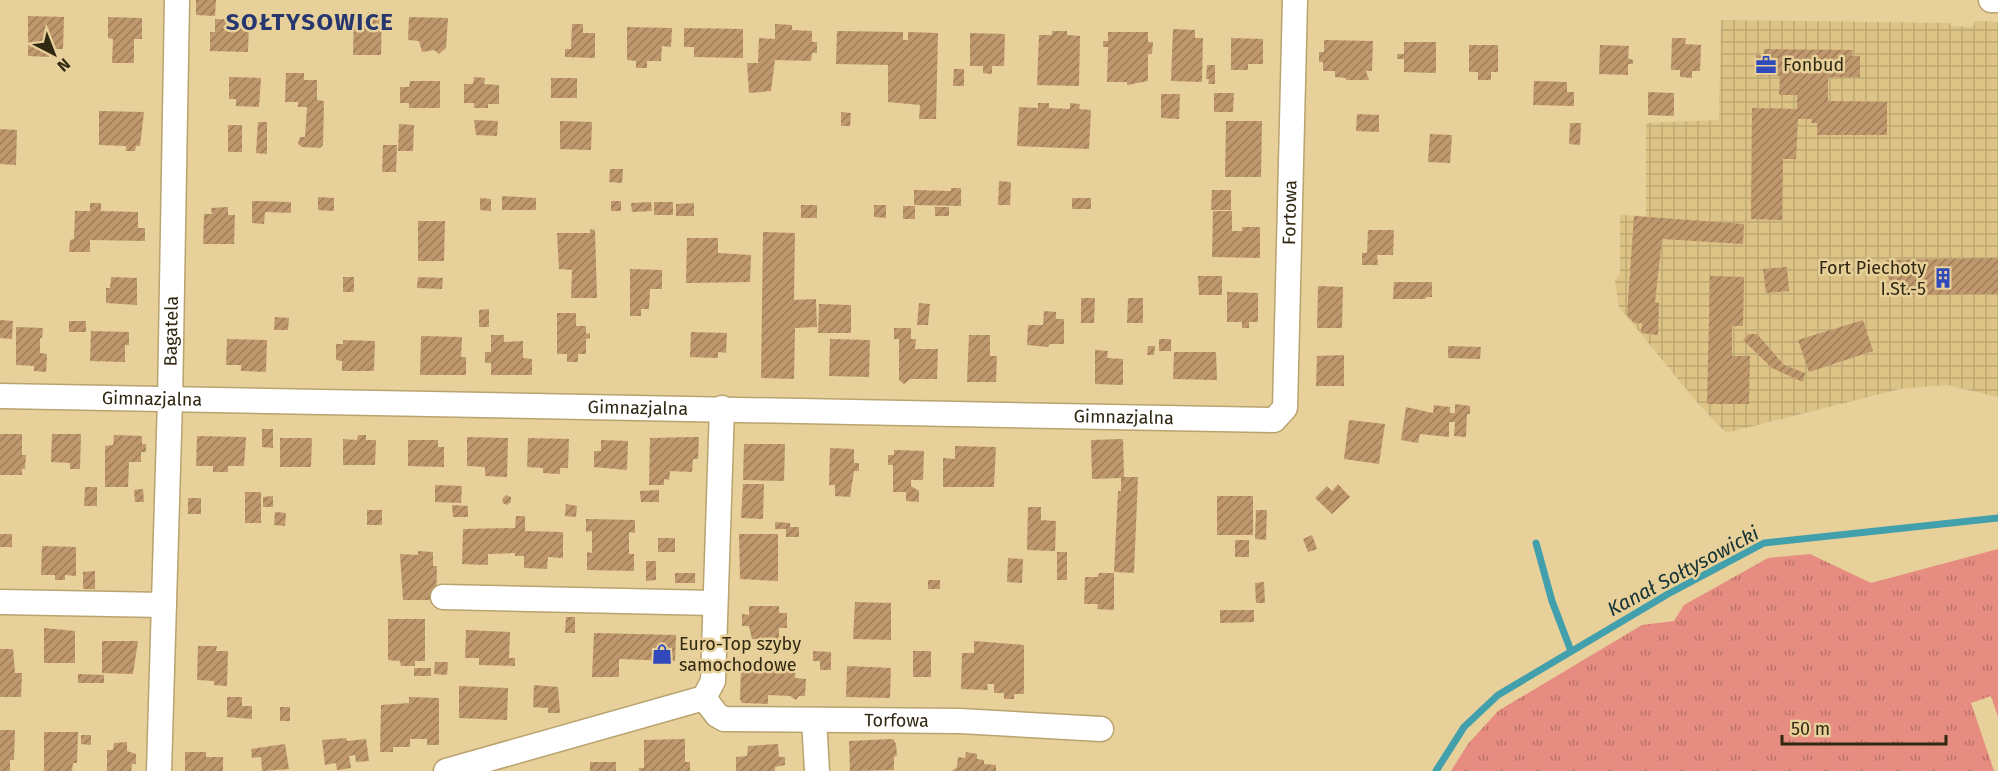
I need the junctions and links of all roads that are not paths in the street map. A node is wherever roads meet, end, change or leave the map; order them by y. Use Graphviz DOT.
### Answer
graph roads {
  1 [pos="177,0"];
  2 [pos="1295,0"];
  3 [pos="1990,0"];
  4 [pos="1998,0"];
  5 [pos="0,396"];
  6 [pos="170,400"];
  7 [pos="722,408"];
  8 [pos="1274,420"];
  9 [pos="443,597"];
  10 [pos="0,602"];
  11 [pos="714,603"];
  12 [pos="164,605"];
  13 [pos="704,698"];
  14 [pos="814,720"];
  15 [pos="1101,729"];
  16 [pos="159,771"];
  17 [pos="446,771"];
  18 [pos="817,771"];
  1 -- 6 [label="street, Bagatela"];
  2 -- 8 [label="street, Fortowa"];
  3 -- 4 [label="street"];
  5 -- 6 [label="street, Gimnazjalna"];
  6 -- 7 [label="street, Gimnazjalna"];
  6 -- 12 [label="street, Bagatela"];
  7 -- 8 [label="street, Gimnazjalna"];
  7 -- 11 [label="street"];
  9 -- 11 [label="street"];
  10 -- 12 [label="street"];
  11 -- 13 [label="street"];
  12 -- 16 [label="street, Bagatela"];
  13 -- 14 [label="street, Torfowa"];
  13 -- 17 [label="street"];
  14 -- 15 [label="street, Torfowa"];
  14 -- 18 [label="street"];
}
